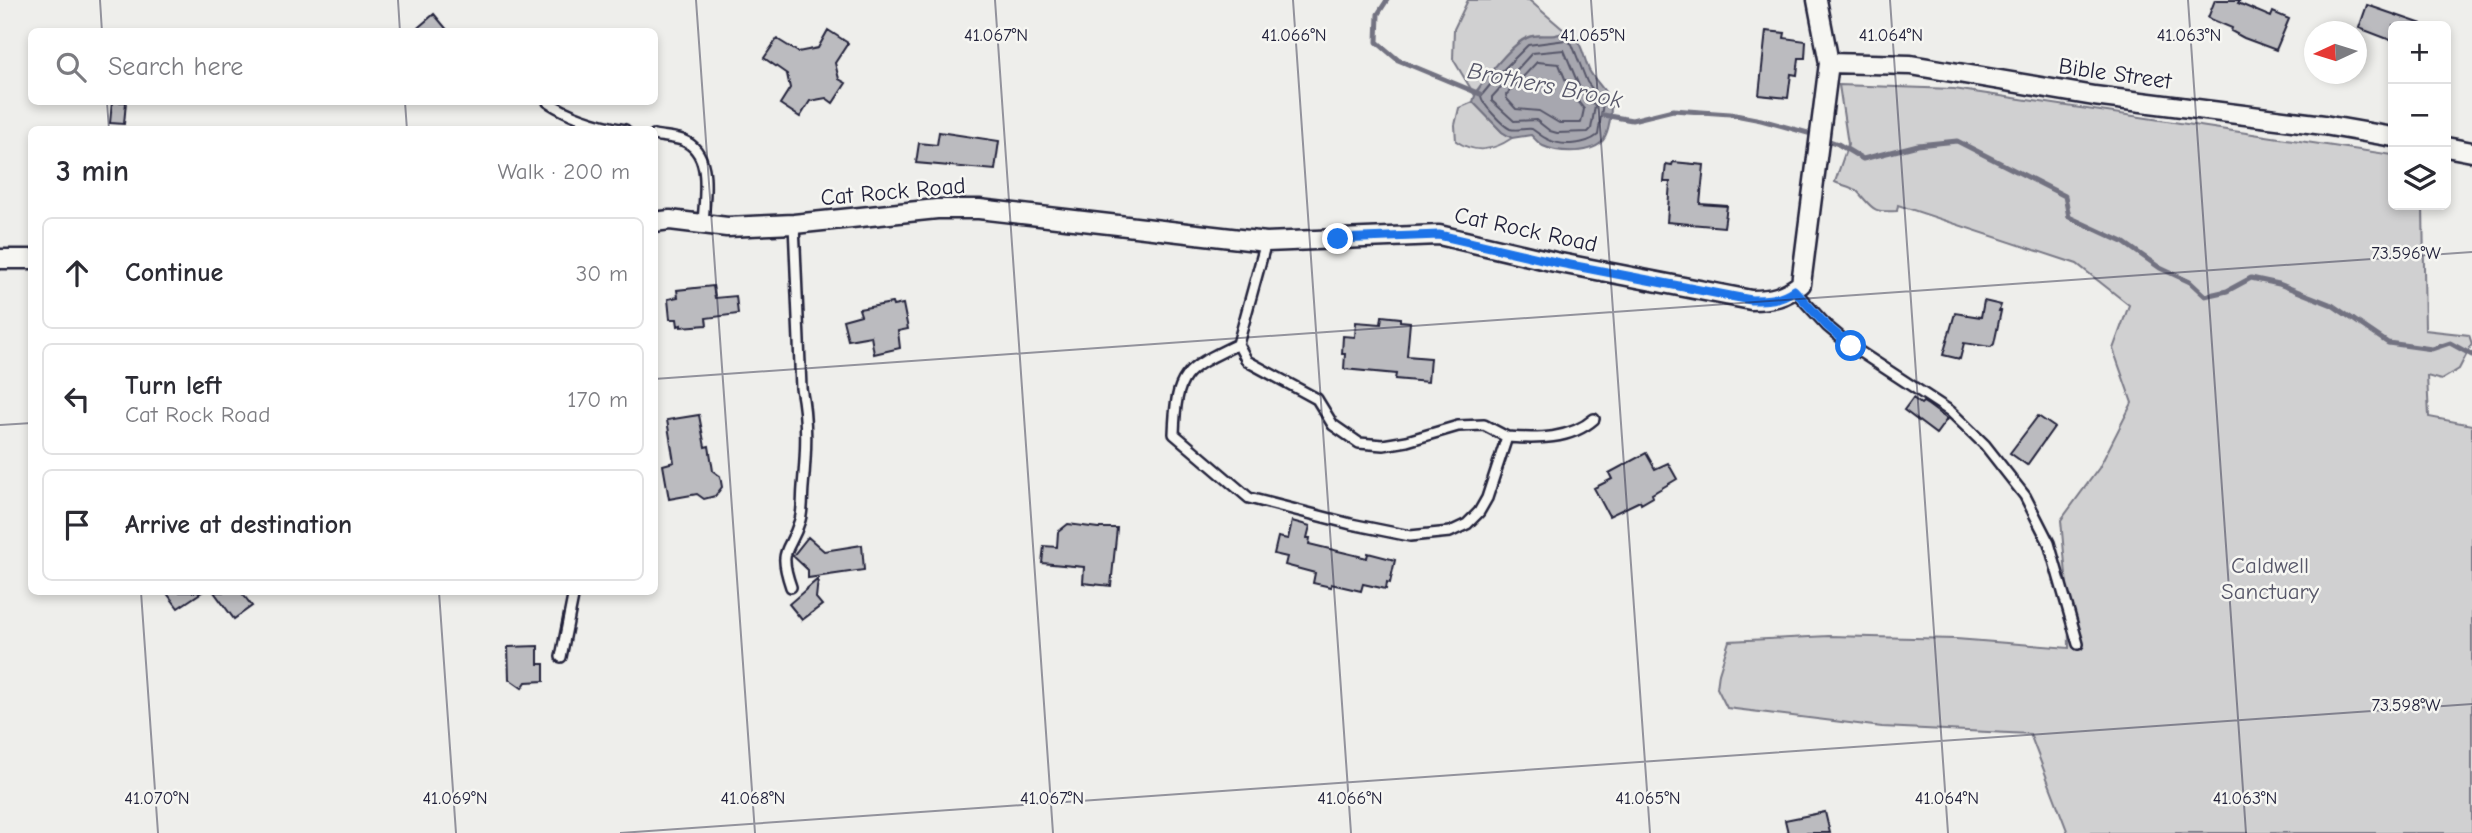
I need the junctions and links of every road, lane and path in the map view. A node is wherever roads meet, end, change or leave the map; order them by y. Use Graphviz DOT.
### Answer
graph roads {
  1 [pos="1817,0"];
  2 [pos="1829,63"];
  3 [pos="553,105"];
  4 [pos="605,126"];
  5 [pos="658,136"];
  6 [pos="2388,136"];
  7 [pos="2451,148"];
  8 [pos="2472,152"];
  9 [pos="658,222"];
  10 [pos="703,224"];
  11 [pos="794,224"];
  12 [pos="1266,242"];
  13 [pos="0,259"];
  14 [pos="28,259"];
  15 [pos="1794,290"];
  16 [pos="1238,344"];
  17 [pos="1594,419"];
  18 [pos="1507,437"];
  19 [pos="791,587"];
  20 [pos="573,595"];
  21 [pos="2078,644"];
  22 [pos="561,657"];
  1 -- 2 [label="street"];
  2 -- 6 [label="street, Bible Street"];
  2 -- 15 [label="street"];
  3 -- 4 [label="lane"];
  5 -- 10 [label="lane"];
  7 -- 8 [label="street"];
  9 -- 10 [label="street, Cat Rock Road"];
  10 -- 11 [label="street, Cat Rock Road"];
  11 -- 12 [label="street, Cat Rock Road"];
  11 -- 19 [label="lane"];
  12 -- 15 [label="street, Cat Rock Road"];
  12 -- 16 [label="lane"];
  13 -- 14 [label="street"];
  15 -- 21 [label="lane"];
  16 -- 18 [label="lane"];
  16 -- 18 [label="lane"];
  17 -- 18 [label="lane"];
  20 -- 22 [label="lane"];
}
